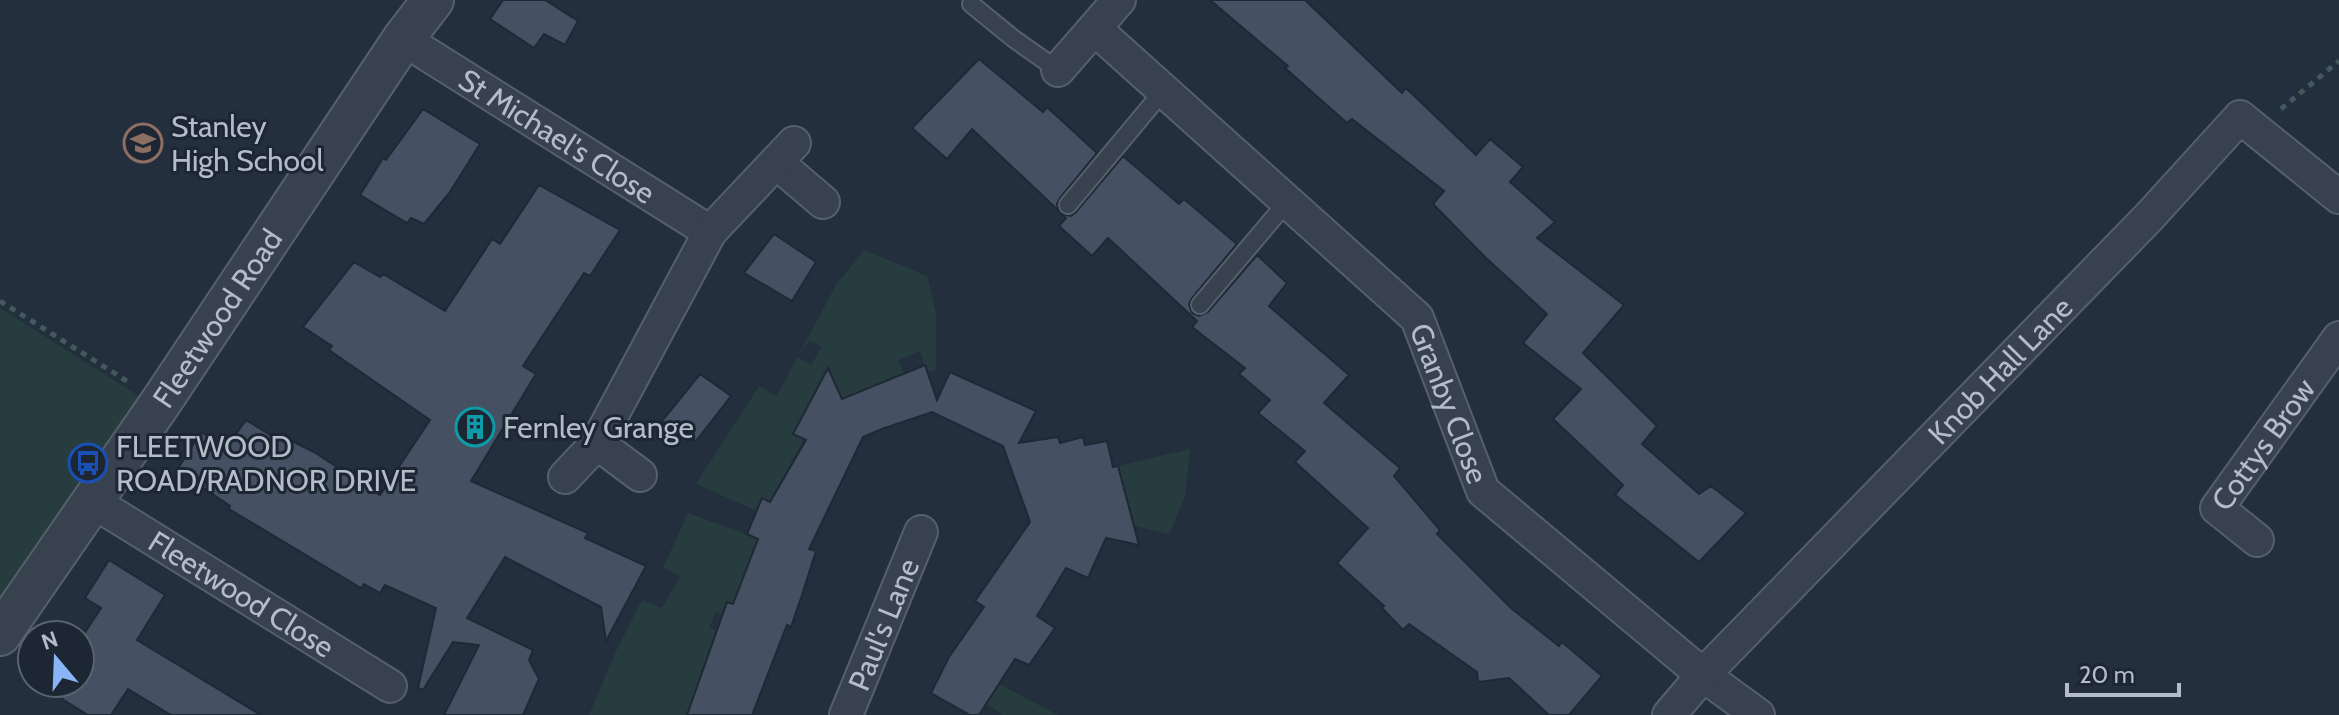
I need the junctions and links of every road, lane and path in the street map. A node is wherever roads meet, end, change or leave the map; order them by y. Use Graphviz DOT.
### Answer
graph roads {
  1 [pos="433,0"];
  2 [pos="1119,0"];
  3 [pos="971,4"];
  4 [pos="1095,29"];
  5 [pos="403,39"];
  6 [pos="2339,61"];
  7 [pos="1058,70"];
  8 [pos="1164,90"];
  9 [pos="2256,130"];
  10 [pos="2339,197"];
  11 [pos="823,202"];
  12 [pos="1287,202"];
  13 [pos="1068,205"];
  14 [pos="710,232"];
  15 [pos="0,301"];
  16 [pos="1200,305"];
  17 [pos="2339,338"];
  18 [pos="161,402"];
  19 [pos="597,443"];
  20 [pos="640,475"];
  21 [pos="565,477"];
  22 [pos="92,501"];
  23 [pos="921,532"];
  24 [pos="2257,540"];
  25 [pos="0,635"];
  26 [pos="1703,675"];
  27 [pos="390,686"];
  28 [pos="846,715"];
  29 [pos="1669,715"];
  30 [pos="1758,715"];
  1 -- 5 [label="street, Fleetwood Road"];
  2 -- 4 [label="street"];
  3 -- 7 [label="lane"];
  4 -- 7 [label="street"];
  4 -- 8 [label="street, Granby Close"];
  5 -- 14 [label="street, St Michael's Close"];
  5 -- 18 [label="street, Fleetwood Road"];
  6 -- 9 [label="path"];
  8 -- 12 [label="street, Granby Close"];
  8 -- 13 [label="lane"];
  9 -- 10 [label="street"];
  9 -- 26 [label="street, Knob Hall Lane"];
  11 -- 14 [label="street"];
  12 -- 16 [label="lane"];
  12 -- 26 [label="street, Granby Close"];
  14 -- 19 [label="street"];
  15 -- 18 [label="path"];
  17 -- 24 [label="street, Cottys Brow"];
  18 -- 22 [label="street, Fleetwood Road"];
  19 -- 20 [label="street"];
  19 -- 21 [label="street"];
  22 -- 25 [label="street, Fleetwood Road"];
  22 -- 27 [label="street, Fleetwood Close"];
  23 -- 28 [label="street, Paul's Lane"];
  26 -- 29 [label="street, Knob Hall Lane"];
  26 -- 30 [label="street, Granby Close"];
}
